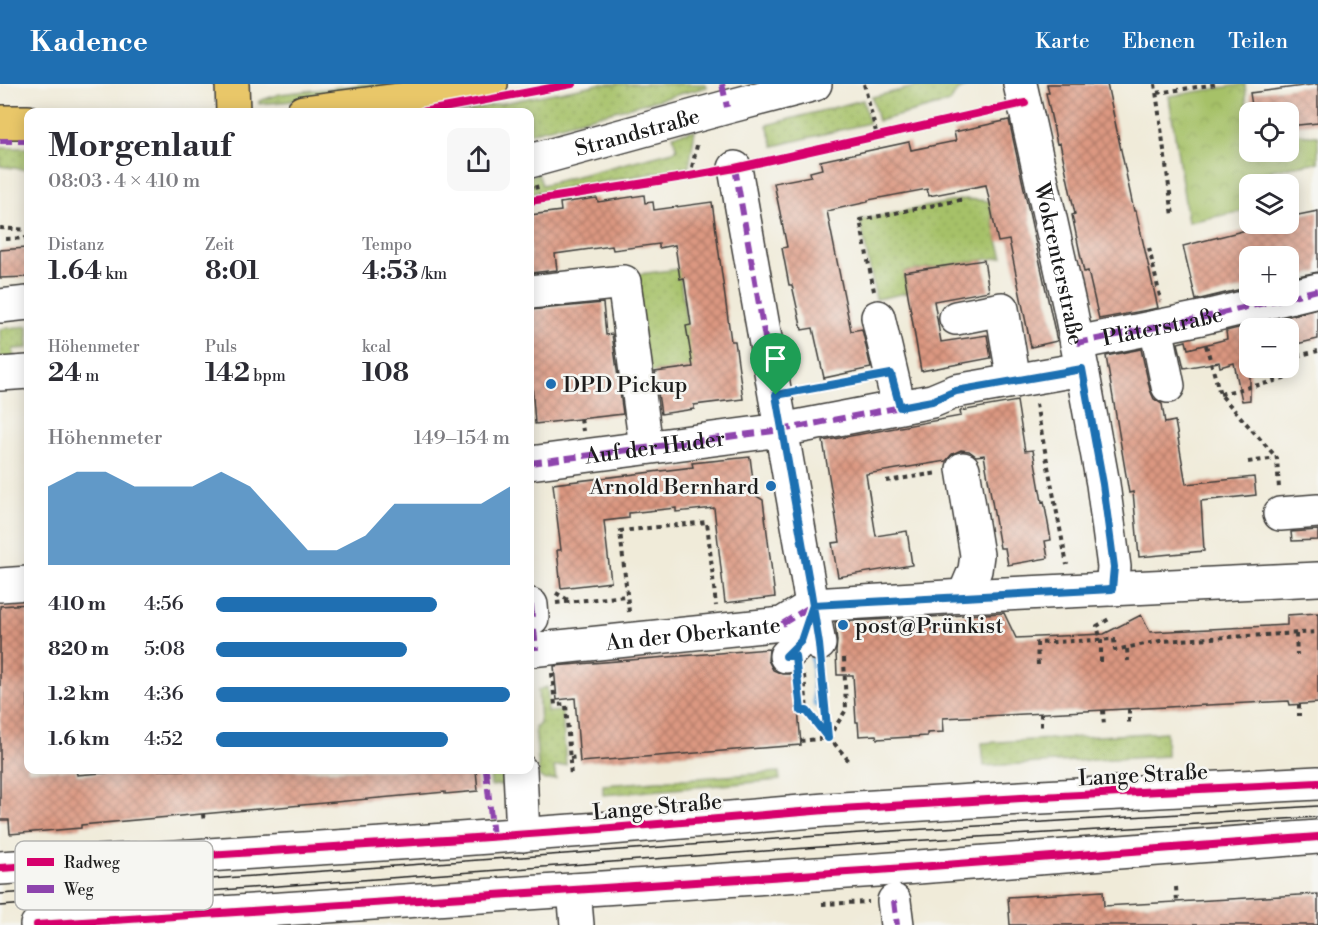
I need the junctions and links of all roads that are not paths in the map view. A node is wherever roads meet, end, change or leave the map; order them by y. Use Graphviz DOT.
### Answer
graph roads {
  1 [pos="232,84"];
  2 [pos="491,84"];
  3 [pos="815,84"];
  4 [pos="1020,84"];
  5 [pos="233,108"];
  6 [pos="335,108"];
  7 [pos="0,122"];
  8 [pos="24,122"];
  9 [pos="534,160"];
  10 [pos="735,168"];
  11 [pos="1318,290"];
  12 [pos="534,292"];
  13 [pos="24,303"];
  14 [pos="0,306"];
  15 [pos="878,317"];
  16 [pos="956,318"];
  17 [pos="1161,326"];
  18 [pos="1079,356"];
  19 [pos="24,372"];
  20 [pos="0,374"];
  21 [pos="1022,379"];
  22 [pos="1168,386"];
  23 [pos="900,407"];
  24 [pos="782,430"];
  25 [pos="646,447"];
  26 [pos="534,462"];
  27 [pos="963,469"];
  28 [pos="1318,511"];
  29 [pos="1280,514"];
  30 [pos="1318,579"];
  31 [pos="24,583"];
  32 [pos="0,585"];
  33 [pos="964,596"];
  34 [pos="1115,601"];
  35 [pos="813,605"];
  36 [pos="534,631"];
  37 [pos="831,649"];
  38 [pos="786,656"];
  39 [pos="520,774"];
  40 [pos="1318,783"];
  41 [pos="523,835"];
  42 [pos="1318,837"];
  43 [pos="213,855"];
  44 [pos="15,867"];
  45 [pos="0,868"];
  46 [pos="574,890"];
  47 [pos="37,925"];
  48 [pos="577,925"];
  1 -- 5 [label="main road"];
  2 -- 6 [label="main road"];
  3 -- 9 [label="street, Strandstraße"];
  4 -- 18 [label="street, Wokrenterstraße"];
  7 -- 8 [label="main road"];
  10 -- 24 [label="street"];
  11 -- 17 [label="street, Pläterstraße"];
  12 -- 25 [label="street"];
  13 -- 14 [label="street"];
  15 -- 23 [label="street"];
  16 -- 21 [label="street"];
  17 -- 18 [label="street, Pläterstraße"];
  17 -- 22 [label="street"];
  18 -- 21 [label="street, Pläterstraße"];
  18 -- 34 [label="street, Wokrenterstraße"];
  19 -- 20 [label="street"];
  21 -- 23 [label="street, Pläterstraße"];
  23 -- 24 [label="street, Auf der Huder"];
  24 -- 25 [label="street, Auf der Huder"];
  24 -- 35 [label="street"];
  25 -- 26 [label="street, Auf der Huder"];
  27 -- 33 [label="street"];
  28 -- 29 [label="street"];
  30 -- 34 [label="street, An der Oberkante"];
  31 -- 32 [label="street"];
  33 -- 34 [label="street, An der Oberkante"];
  33 -- 35 [label="street, An der Oberkante"];
  35 -- 36 [label="street, An der Oberkante"];
  35 -- 37 [label="street"];
  35 -- 38 [label="street"];
  39 -- 41 [label="street"];
  40 -- 41 [label="street, Lange Straße"];
  41 -- 43 [label="street, Lange Straße"];
  42 -- 46 [label="street"];
  44 -- 45 [label="street, Lange Straße"];
  46 -- 47 [label="street"];
  46 -- 48 [label="street"];
}
